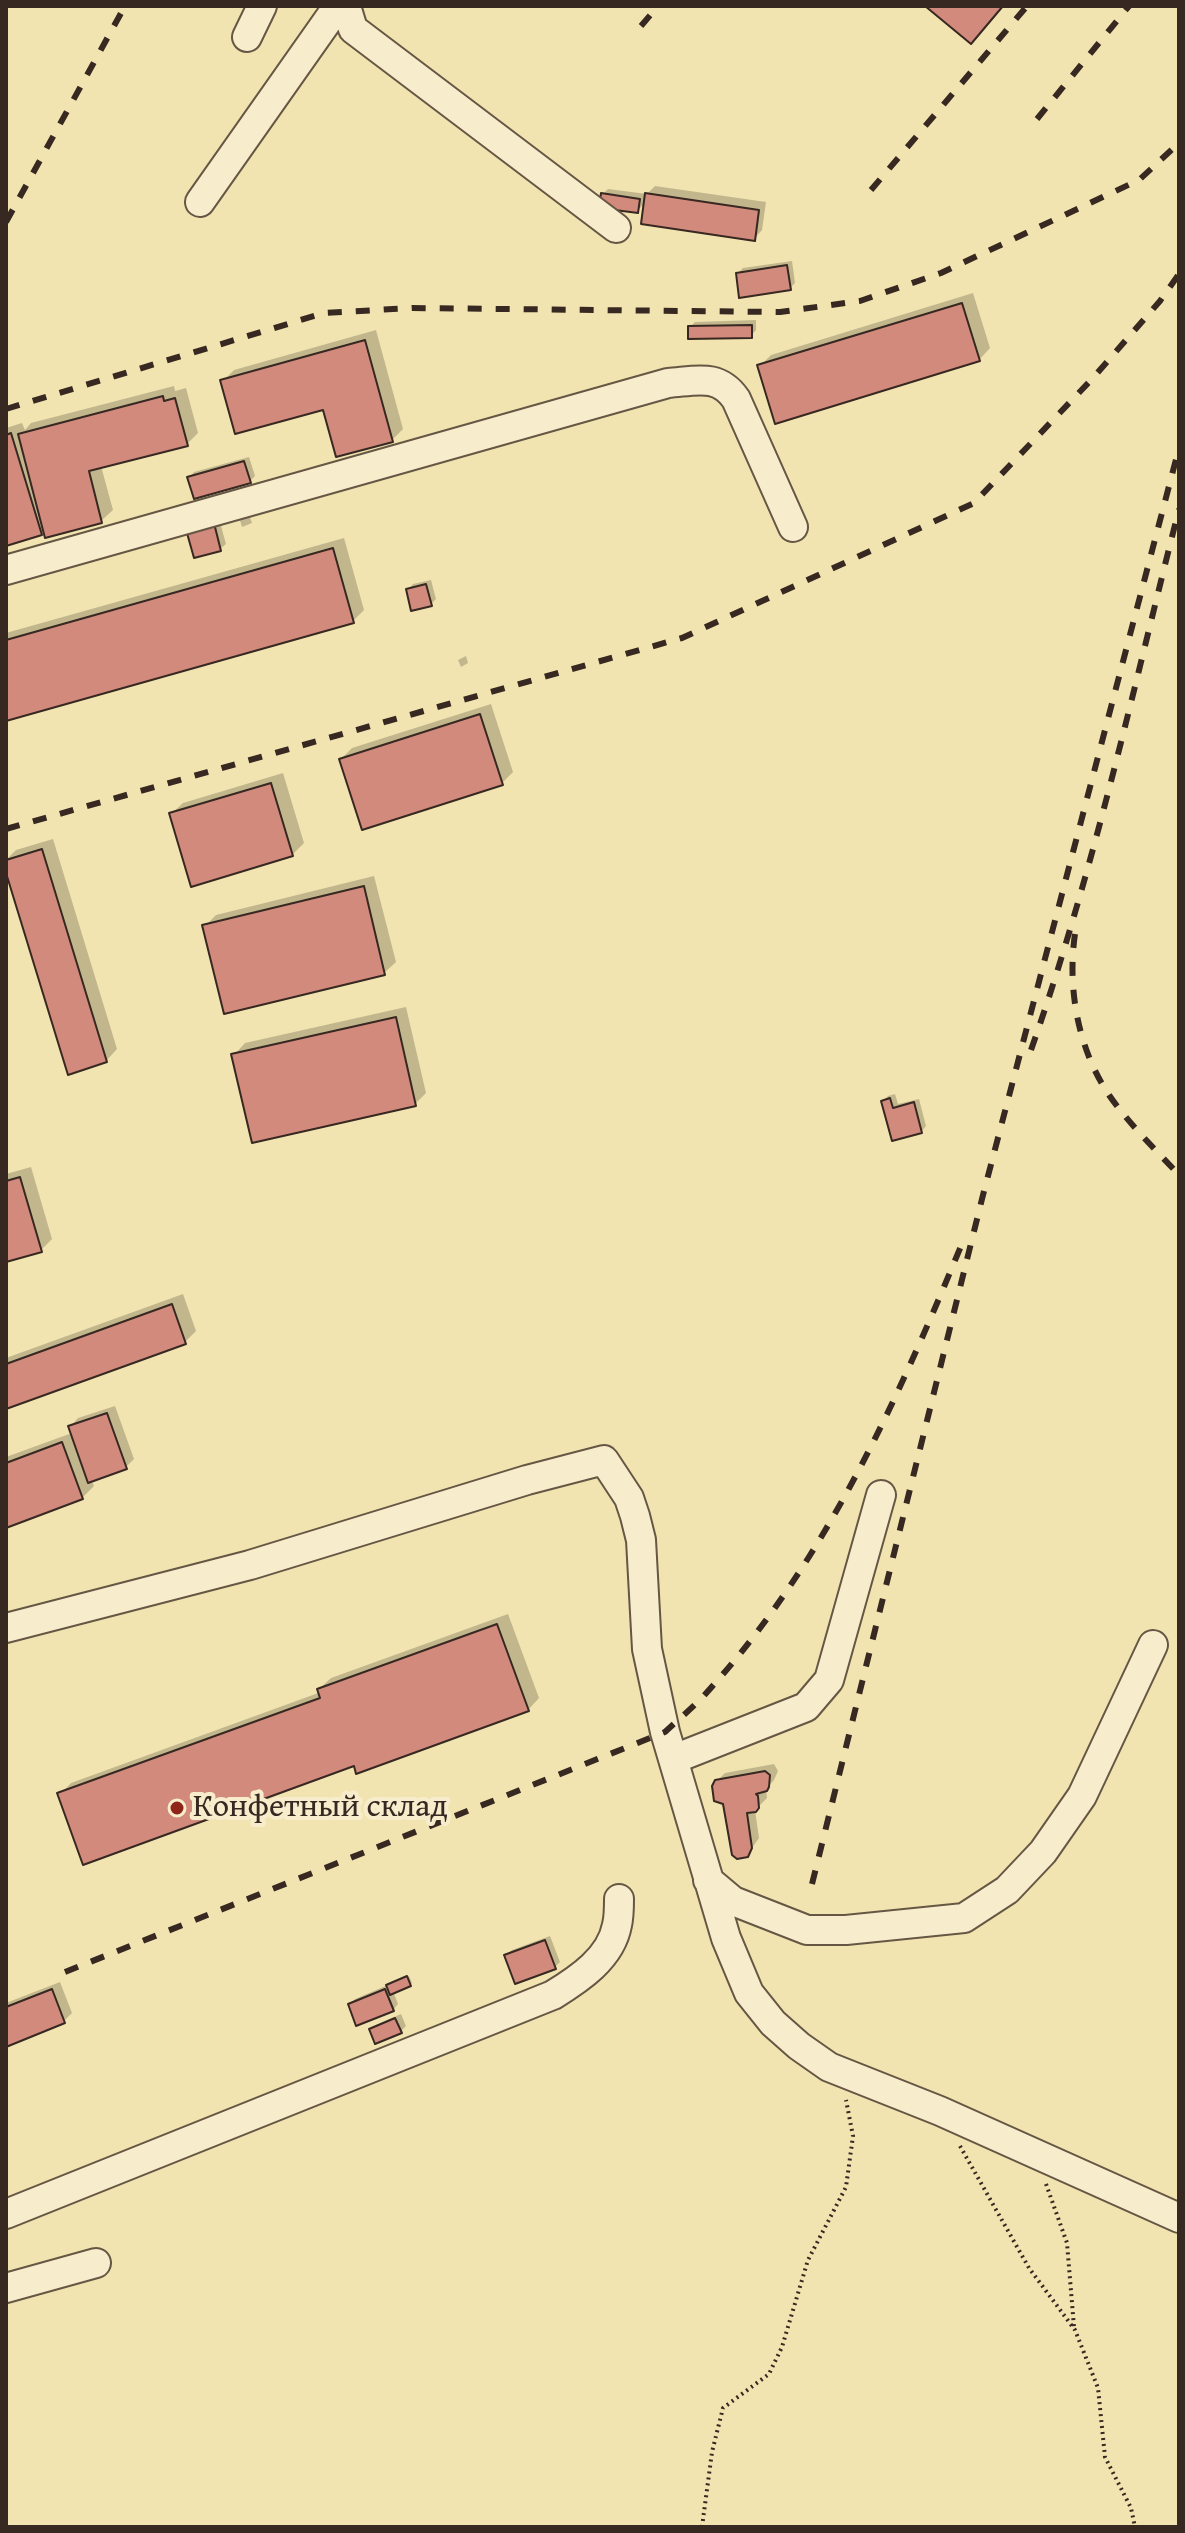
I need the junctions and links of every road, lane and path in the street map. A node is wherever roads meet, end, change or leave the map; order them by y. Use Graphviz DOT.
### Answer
graph roads {
  1 [pos="262,6"];
  2 [pos="338,6"];
  3 [pos="346,6"];
  4 [pos="247,37"];
  5 [pos="200,202"];
  6 [pos="616,228"];
  7 [pos="793,527"];
  8 [pos="6,570"];
  9 [pos="881,1495"];
  10 [pos="6,1628"];
  11 [pos="1153,1645"];
  12 [pos="674,1759"];
  13 [pos="708,1880"];
  14 [pos="619,1899"];
  15 [pos="829,2067"];
  16 [pos="940,2111"];
  17 [pos="1031,2152"];
  18 [pos="6,2214"];
  19 [pos="1179,2218"];
  20 [pos="96,2263"];
  21 [pos="6,2288"];
  22 [pos="1075,2330"];
  23 [pos="702,2527"];
  24 [pos="1135,2527"];
  1 -- 4 [label="street"];
  2 -- 5 [label="street"];
  3 -- 6 [label="street"];
  7 -- 8 [label="street"];
  9 -- 12 [label="street"];
  10 -- 12 [label="street"];
  11 -- 13 [label="street"];
  12 -- 13 [label="street"];
  13 -- 15 [label="street"];
  14 -- 18 [label="street"];
  15 -- 16 [label="street"];
  15 -- 23 [label="path"];
  16 -- 17 [label="street"];
  16 -- 22 [label="path"];
  17 -- 19 [label="street"];
  17 -- 22 [label="path"];
  20 -- 21 [label="street"];
  22 -- 24 [label="path"];
}
